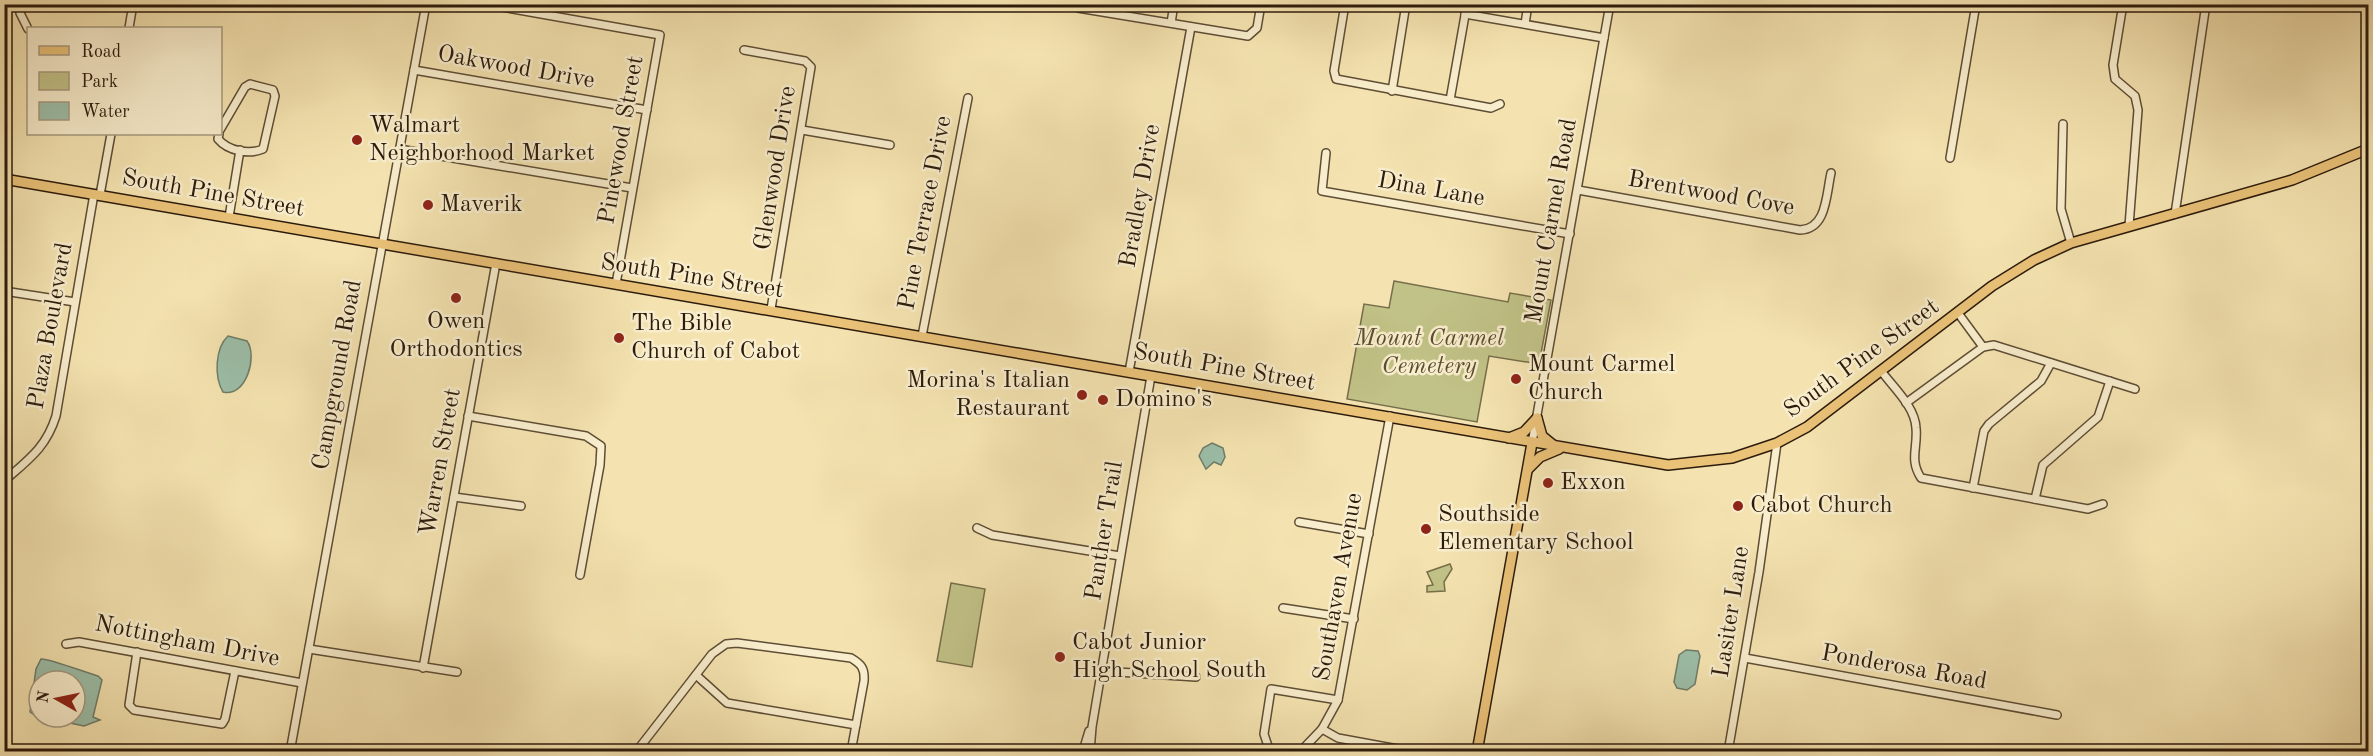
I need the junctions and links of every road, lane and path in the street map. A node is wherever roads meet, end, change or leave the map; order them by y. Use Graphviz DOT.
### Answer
graph roads {
  1 [pos="21,4"];
  2 [pos="133,4"];
  3 [pos="426,4"];
  4 [pos="485,4"];
  5 [pos="1075,4"];
  6 [pos="1174,4"];
  7 [pos="1261,4"];
  8 [pos="1345,4"];
  9 [pos="1406,4"];
  10 [pos="1467,4"];
  11 [pos="1528,4"];
  12 [pos="1610,4"];
  13 [pos="1977,4"];
  14 [pos="2123,4"];
  15 [pos="2206,4"];
  16 [pos="1465,14"];
  17 [pos="1171,23"];
  18 [pos="1525,24"];
  19 [pos="27,27"];
  20 [pos="129,27"];
  21 [pos="1191,27"];
  22 [pos="1604,38"];
  23 [pos="744,50"];
  24 [pos="414,70"];
  25 [pos="1392,90"];
  26 [pos="968,98"];
  27 [pos="1450,100"];
  28 [pos="1500,104"];
  29 [pos="647,110"];
  30 [pos="2063,124"];
  31 [pos="222,128"];
  32 [pos="802,130"];
  33 [pos="111,135"];
  34 [pos="219,135"];
  35 [pos="890,145"];
  36 [pos="399,149"];
  37 [pos="2368,149"];
  38 [pos="240,150"];
  39 [pos="1326,153"];
  40 [pos="1950,158"];
  41 [pos="1831,173"];
  42 [pos="4,179"];
  43 [pos="632,188"];
  44 [pos="1578,190"];
  45 [pos="97,194"];
  46 [pos="2175,214"];
  47 [pos="229,217"];
  48 [pos="2129,225"];
  49 [pos="1570,234"];
  50 [pos="382,243"];
  51 [pos="2071,243"];
  52 [pos="496,263"];
  53 [pos="616,284"];
  54 [pos="4,291"];
  55 [pos="75,302"];
  56 [pos="771,309"];
  57 [pos="1958,313"];
  58 [pos="922,336"];
  59 [pos="1983,347"];
  60 [pos="2051,363"];
  61 [pos="1130,372"];
  62 [pos="1882,372"];
  63 [pos="1151,376"];
  64 [pos="2110,381"];
  65 [pos="2135,389"];
  66 [pos="1906,403"];
  67 [pos="468,416"];
  68 [pos="1390,417"];
  69 [pos="1537,418"];
  70 [pos="1509,438"];
  71 [pos="1532,443"];
  72 [pos="1777,443"];
  73 [pos="1561,449"];
  74 [pos="1527,469"];
  75 [pos="4,481"];
  76 [pos="1973,488"];
  77 [pos="454,497"];
  78 [pos="2035,499"];
  79 [pos="2103,504"];
  80 [pos="521,506"];
  81 [pos="1299,522"];
  82 [pos="977,528"];
  83 [pos="1369,534"];
  84 [pos="1120,556"];
  85 [pos="580,575"];
  86 [pos="1283,608"];
  87 [pos="1354,619"];
  88 [pos="66,644"];
  89 [pos="309,649"];
  90 [pos="137,652"];
  91 [pos="1745,658"];
  92 [pos="423,668"];
  93 [pos="235,671"];
  94 [pos="1102,671"];
  95 [pos="457,672"];
  96 [pos="696,675"];
  97 [pos="1196,677"];
  98 [pos="302,683"];
  99 [pos="1338,700"];
  100 [pos="2057,716"];
  101 [pos="856,725"];
  102 [pos="1092,726"];
  103 [pos="1322,729"];
  104 [pos="1083,751"];
  105 [pos="290,752"];
  106 [pos="636,752"];
  107 [pos="851,752"];
  108 [pos="1090,752"];
  109 [pos="1270,752"];
  110 [pos="1300,752"];
  111 [pos="1414,752"];
  112 [pos="1477,752"];
  113 [pos="1728,752"];
  1 -- 19 [label="street"];
  2 -- 20 [label="street"];
  3 -- 24 [label="street, Campground Road"];
  4 -- 29 [label="street, Pinewood Street"];
  5 -- 17 [label="street"];
  6 -- 17 [label="street"];
  7 -- 21 [label="street"];
  8 -- 25 [label="street"];
  9 -- 25 [label="street"];
  10 -- 16 [label="street"];
  11 -- 18 [label="street"];
  12 -- 22 [label="street, Mount Carmel Road"];
  13 -- 40 [label="street"];
  14 -- 48 [label="street"];
  15 -- 46 [label="street"];
  16 -- 18 [label="street"];
  16 -- 27 [label="street"];
  17 -- 21 [label="street"];
  18 -- 22 [label="street"];
  21 -- 61 [label="street, Bradley Drive"];
  22 -- 44 [label="street, Mount Carmel Road"];
  23 -- 32 [label="street, Glenwood Drive"];
  24 -- 29 [label="street, Oakwood Drive"];
  24 -- 36 [label="street, Campground Road"];
  25 -- 27 [label="street"];
  26 -- 58 [label="street, Pine Terrace Drive"];
  27 -- 28 [label="street"];
  29 -- 43 [label="street, Pinewood Street"];
  30 -- 51 [label="street"];
  31 -- 38 [label="street"];
  32 -- 35 [label="street"];
  32 -- 56 [label="street, Glenwood Drive"];
  33 -- 45 [label="street, Plaza Boulevard"];
  34 -- 38 [label="street"];
  36 -- 43 [label="street"];
  36 -- 50 [label="street, Campground Road"];
  37 -- 46 [label="main road, South Pine Street"];
  38 -- 47 [label="street"];
  39 -- 49 [label="street, Dina Lane"];
  41 -- 44 [label="street, Brentwood Cove"];
  42 -- 45 [label="main road, South Pine Street"];
  43 -- 53 [label="street, Pinewood Street"];
  44 -- 49 [label="street, Mount Carmel Road"];
  45 -- 47 [label="main road, South Pine Street"];
  45 -- 55 [label="street, Plaza Boulevard"];
  46 -- 48 [label="main road, South Pine Street"];
  47 -- 50 [label="main road, South Pine Street"];
  48 -- 51 [label="main road, South Pine Street"];
  49 -- 69 [label="street, Mount Carmel Road"];
  50 -- 52 [label="main road, South Pine Street"];
  50 -- 89 [label="street, Campground Road"];
  51 -- 57 [label="main road, South Pine Street"];
  52 -- 53 [label="main road, South Pine Street"];
  52 -- 67 [label="street, Warren Street"];
  53 -- 56 [label="main road, South Pine Street"];
  54 -- 55 [label="street"];
  55 -- 75 [label="street, Plaza Boulevard"];
  56 -- 58 [label="main road, South Pine Street"];
  57 -- 59 [label="street"];
  57 -- 62 [label="main road, South Pine Street"];
  58 -- 61 [label="main road, South Pine Street"];
  59 -- 60 [label="street"];
  59 -- 66 [label="street"];
  60 -- 64 [label="street"];
  60 -- 76 [label="street"];
  61 -- 63 [label="main road, South Pine Street"];
  62 -- 66 [label="street"];
  62 -- 72 [label="main road, South Pine Street"];
  63 -- 68 [label="main road, South Pine Street"];
  63 -- 84 [label="street, Panther Trail"];
  64 -- 65 [label="street"];
  64 -- 78 [label="street"];
  66 -- 76 [label="street"];
  67 -- 77 [label="street, Warren Street"];
  67 -- 85 [label="street"];
  68 -- 70 [label="main road, South Pine Street"];
  68 -- 83 [label="street, Southaven Avenue"];
  69 -- 70 [label="main road"];
  69 -- 71 [label="street, Mount Carmel Road"];
  69 -- 73 [label="main road"];
  70 -- 71 [label="main road, South Pine Street"];
  70 -- 74 [label="main road"];
  71 -- 73 [label="main road, South Pine Street"];
  71 -- 74 [label="main road"];
  72 -- 73 [label="main road, South Pine Street"];
  72 -- 91 [label="street, Lasiter Lane"];
  73 -- 74 [label="main road"];
  74 -- 112 [label="main road"];
  76 -- 78 [label="street"];
  77 -- 80 [label="street"];
  77 -- 92 [label="street, Warren Street"];
  78 -- 79 [label="street"];
  81 -- 83 [label="street"];
  82 -- 84 [label="street"];
  83 -- 87 [label="street, Southaven Avenue"];
  84 -- 94 [label="street, Panther Trail"];
  86 -- 87 [label="street"];
  87 -- 99 [label="street, Southaven Avenue"];
  88 -- 90 [label="street, Nottingham Drive"];
  89 -- 92 [label="street"];
  89 -- 98 [label="street, Campground Road"];
  90 -- 93 [label="street, Nottingham Drive"];
  90 -- 93 [label="street"];
  91 -- 100 [label="street, Ponderosa Road"];
  91 -- 113 [label="street, Lasiter Lane"];
  92 -- 95 [label="street"];
  93 -- 98 [label="street, Nottingham Drive"];
  94 -- 97 [label="street"];
  94 -- 102 [label="street, Panther Trail"];
  96 -- 101 [label="street"];
  96 -- 101 [label="street"];
  96 -- 106 [label="street"];
  98 -- 105 [label="street, Campground Road"];
  99 -- 103 [label="street, Southaven Avenue"];
  99 -- 109 [label="street"];
  101 -- 107 [label="street"];
  102 -- 104 [label="street, Panther Trail"];
  102 -- 108 [label="street, Panther Trail"];
  103 -- 110 [label="street, Southaven Avenue"];
  103 -- 111 [label="street"];
}
